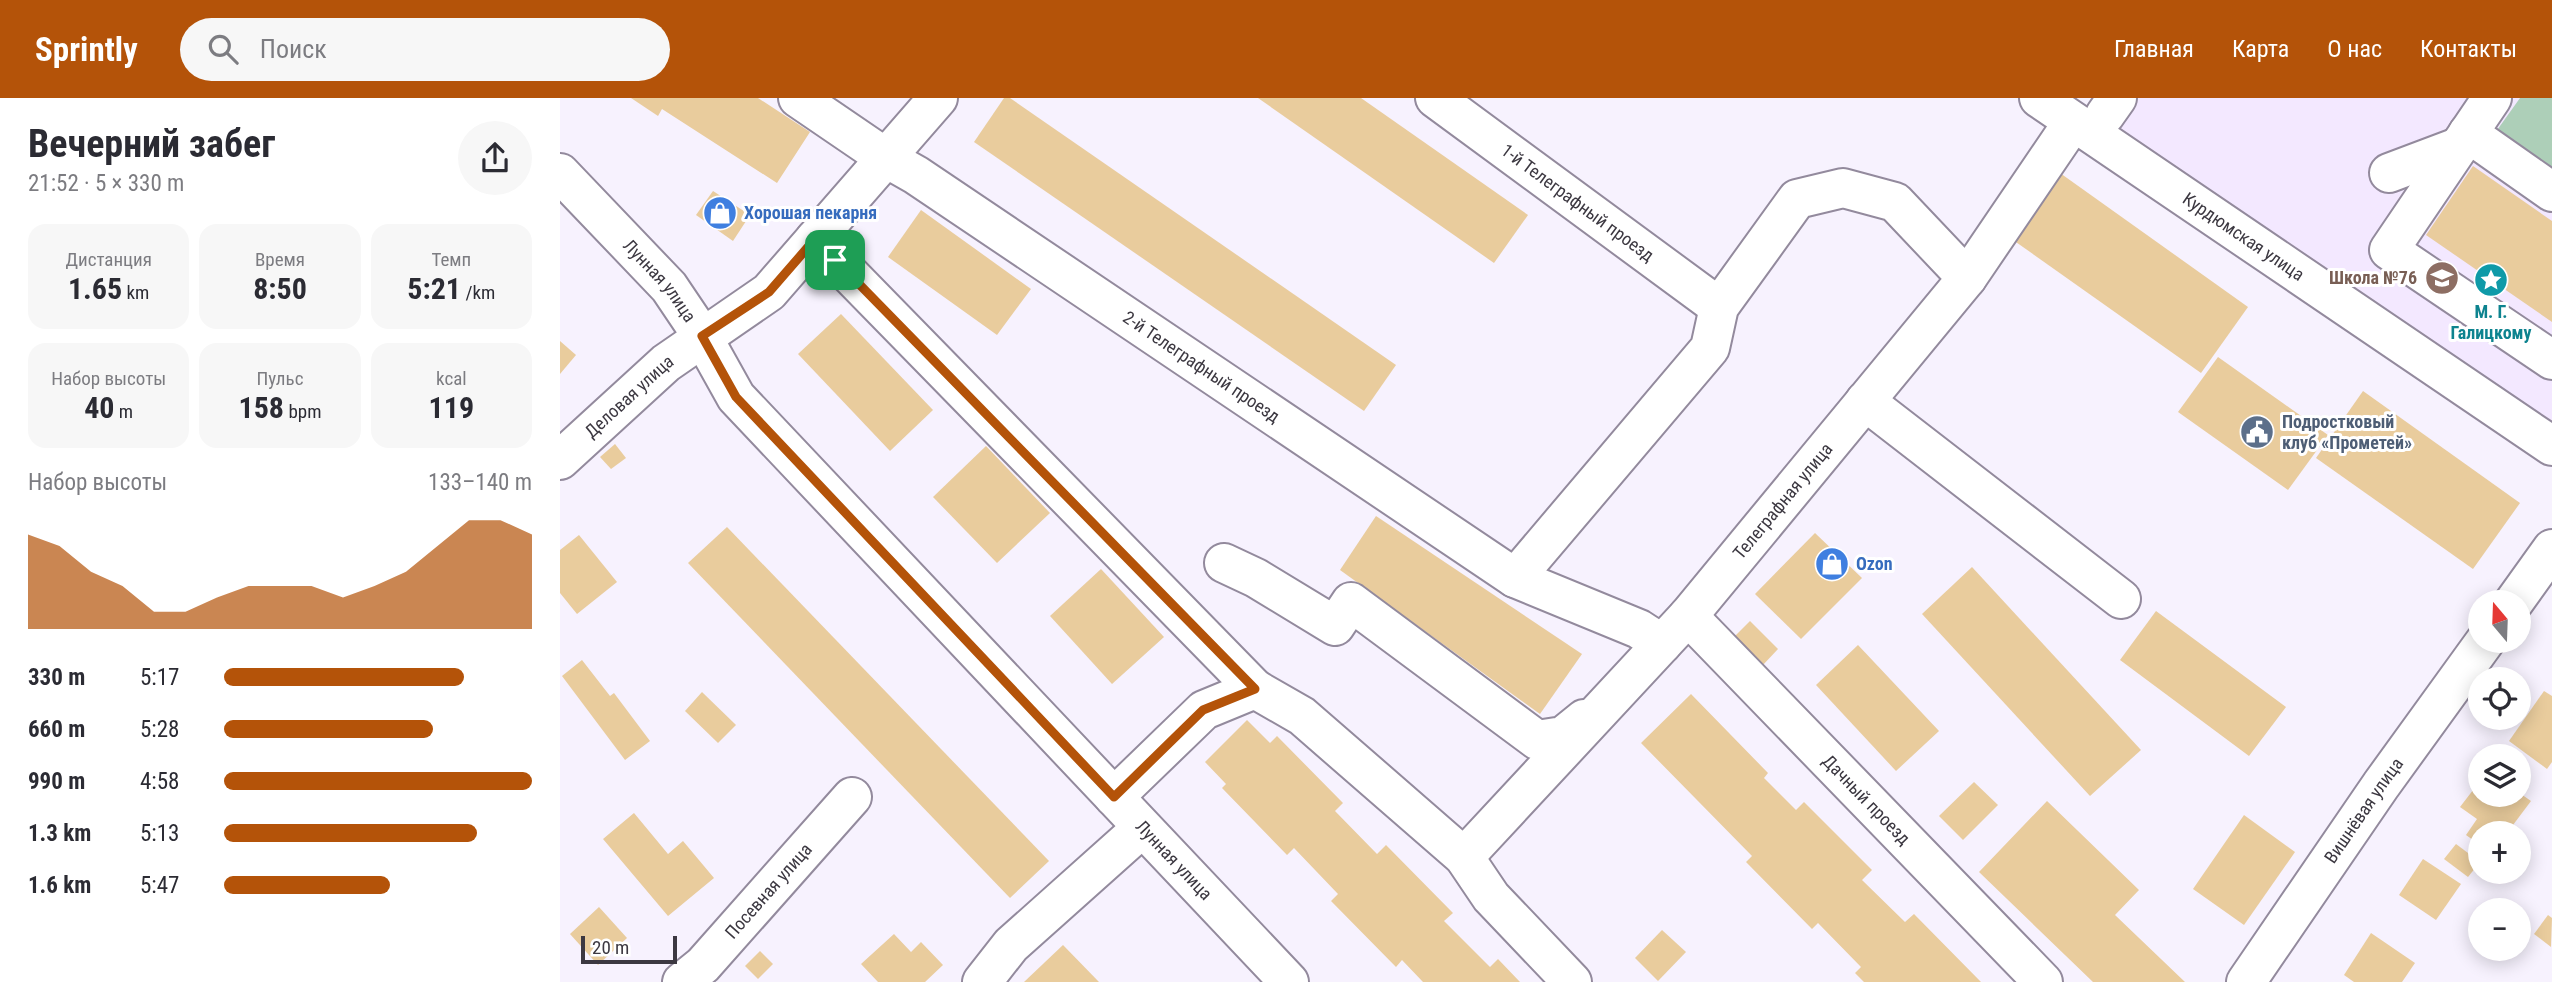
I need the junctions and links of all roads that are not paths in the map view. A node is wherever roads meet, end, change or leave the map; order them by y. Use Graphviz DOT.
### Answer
graph roads {
  1 [pos="798,98"];
  2 [pos="938,98"];
  3 [pos="1435,98"];
  4 [pos="2039,98"];
  5 [pos="2492,98"];
  6 [pos="2099,112"];
  7 [pos="2463,140"];
  8 [pos="886,158"];
  9 [pos="560,173"];
  10 [pos="2389,173"];
  11 [pos="2552,192"];
  12 [pos="815,239"];
  13 [pos="1967,278"];
  14 [pos="1719,307"];
  15 [pos="702,336"];
  16 [pos="2552,360"];
  17 [pos="1865,401"];
  18 [pos="2552,446"];
  19 [pos="560,460"];
  20 [pos="2552,550"];
  21 [pos="1224,563"];
  22 [pos="1515,578"];
  23 [pos="2523,590"];
  24 [pos="2121,599"];
  25 [pos="1688,616"];
  26 [pos="1662,644"];
  27 [pos="2477,653"];
  28 [pos="1621,688"];
  29 [pos="1255,689"];
  30 [pos="852,797"];
  31 [pos="1114,797"];
  32 [pos="1142,828"];
  33 [pos="1464,857"];
  34 [pos="682,982"];
  35 [pos="982,982"];
  36 [pos="1289,982"];
  37 [pos="1572,982"];
  38 [pos="2043,982"];
  39 [pos="2246,982"];
  1 -- 8 [label="street, 2-й Телеграфный проезд"];
  2 -- 8 [label="street, Деловая улица"];
  3 -- 14 [label="street, 1-й Телеграфный проезд"];
  4 -- 6 [label="street, Курдюмская улица"];
  5 -- 7 [label="street"];
  6 -- 13 [label="street, Телеграфная улица"];
  6 -- 18 [label="street, Курдюмская улица"];
  7 -- 10 [label="street"];
  7 -- 11 [label="street"];
  7 -- 16 [label="street"];
  8 -- 12 [label="street, Деловая улица"];
  8 -- 22 [label="street, 2-й Телеграфный проезд"];
  9 -- 15 [label="street, Лунная улица"];
  12 -- 15 [label="street, Деловая улица"];
  12 -- 29 [label="street"];
  13 -- 14 [label="street"];
  13 -- 17 [label="street, Телеграфная улица"];
  14 -- 22 [label="street"];
  15 -- 19 [label="street, Деловая улица"];
  15 -- 31 [label="street, Лунная улица"];
  17 -- 24 [label="street"];
  17 -- 25 [label="street, Телеграфная улица"];
  20 -- 23 [label="street"];
  21 -- 28 [label="street"];
  22 -- 26 [label="street, 2-й Телеграфный проезд"];
  25 -- 26 [label="street, Телеграфная улица"];
  25 -- 38 [label="street, Дачный проезд"];
  26 -- 28 [label="street, Телеграфная улица"];
  27 -- 39 [label="street, Вишнёвая улица"];
  28 -- 33 [label="street, Телеграфная улица"];
  29 -- 31 [label="street"];
  29 -- 33 [label="street"];
  30 -- 34 [label="street, Посевная улица"];
  31 -- 32 [label="street, Лунная улица"];
  32 -- 35 [label="street"];
  32 -- 36 [label="street, Лунная улица"];
  33 -- 37 [label="street"];
}
